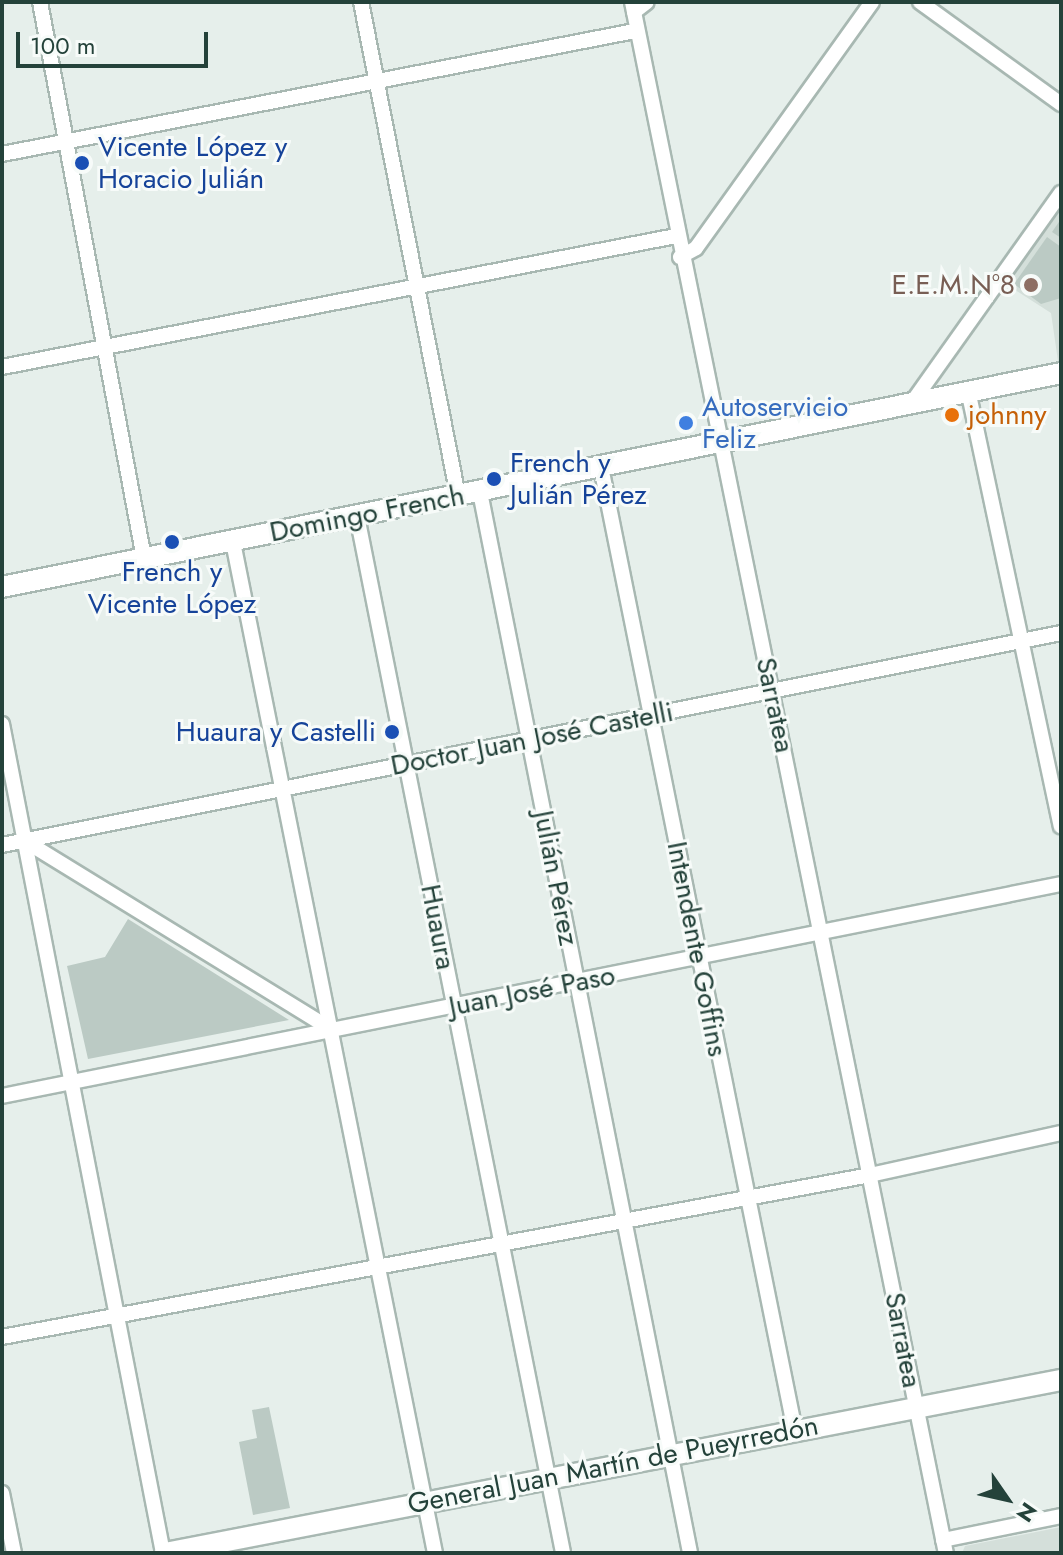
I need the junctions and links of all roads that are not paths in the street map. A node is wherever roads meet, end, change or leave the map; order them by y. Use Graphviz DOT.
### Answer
graph roads {
  1 [pos="40,2"];
  2 [pos="361,2"];
  3 [pos="647,2"];
  4 [pos="872,2"];
  5 [pos="920,2"];
  6 [pos="633,7"];
  7 [pos="635,31"];
  8 [pos="375,80"];
  9 [pos="1061,104"];
  10 [pos="68,141"];
  11 [pos="2,154"];
  12 [pos="1061,193"];
  13 [pos="676,236"];
  14 [pos="680,257"];
  15 [pos="414,286"];
  16 [pos="104,346"];
  17 [pos="2,367"];
  18 [pos="1061,373"];
  19 [pos="968,390"];
  20 [pos="911,404"];
  21 [pos="718,444"];
  22 [pos="601,467"];
  23 [pos="480,492"];
  24 [pos="458,496"];
  25 [pos="357,516"];
  26 [pos="233,542"];
  27 [pos="144,558"];
  28 [pos="2,587"];
  29 [pos="1061,633"];
  30 [pos="1020,641"];
  31 [pos="772,693"];
  32 [pos="651,716"];
  33 [pos="2,724"];
  34 [pos="528,740"];
  35 [pos="406,764"];
  36 [pos="283,788"];
  37 [pos="1061,826"];
  38 [pos="25,841"];
  39 [pos="2,845"];
  40 [pos="1061,884"];
  41 [pos="822,934"];
  42 [pos="699,959"];
  43 [pos="577,982"];
  44 [pos="453,1006"];
  45 [pos="329,1028"];
  46 [pos="72,1084"];
  47 [pos="2,1096"];
  48 [pos="1061,1133"];
  49 [pos="870,1175"];
  50 [pos="746,1199"];
  51 [pos="625,1220"];
  52 [pos="502,1244"];
  53 [pos="381,1267"];
  54 [pos="117,1318"];
  55 [pos="2,1337"];
  56 [pos="1061,1380"];
  57 [pos="917,1408"];
  58 [pos="795,1431"];
  59 [pos="672,1453"];
  60 [pos="550,1478"];
  61 [pos="2,1493"];
  62 [pos="426,1500"];
  63 [pos="1061,1516"];
  64 [pos="944,1547"];
  65 [pos="14,1553"];
  66 [pos="164,1553"];
  67 [pos="435,1553"];
  68 [pos="563,1553"];
  69 [pos="690,1553"];
  1 -- 10 [label="street"];
  2 -- 8 [label="street"];
  3 -- 6 [label="street"];
  4 -- 14 [label="street"];
  5 -- 9 [label="street"];
  6 -- 7 [label="street, Sarratea"];
  7 -- 8 [label="street"];
  7 -- 13 [label="street, Sarratea"];
  8 -- 10 [label="street"];
  8 -- 15 [label="street"];
  10 -- 11 [label="street"];
  10 -- 16 [label="street"];
  12 -- 20 [label="street"];
  13 -- 14 [label="street, Sarratea"];
  13 -- 15 [label="street"];
  14 -- 21 [label="street, Sarratea"];
  15 -- 16 [label="street"];
  15 -- 24 [label="street"];
  16 -- 17 [label="street"];
  16 -- 27 [label="street"];
  18 -- 19 [label="street, Domingo French"];
  19 -- 20 [label="street, Domingo French"];
  19 -- 30 [label="street"];
  20 -- 21 [label="street, Domingo French"];
  21 -- 22 [label="street, Domingo French"];
  21 -- 31 [label="street, Sarratea"];
  22 -- 23 [label="street, Domingo French"];
  22 -- 32 [label="street, Intendente Goffins"];
  23 -- 24 [label="street, Domingo French"];
  23 -- 34 [label="street, Julián Pérez"];
  24 -- 25 [label="street, Domingo French"];
  25 -- 26 [label="street, Domingo French"];
  25 -- 35 [label="street, Huaura"];
  26 -- 27 [label="street, Domingo French"];
  26 -- 36 [label="street"];
  27 -- 28 [label="street, Domingo French"];
  29 -- 30 [label="street, Doctor Juan José Castelli"];
  30 -- 31 [label="street, Doctor Juan José Castelli"];
  30 -- 37 [label="street"];
  31 -- 32 [label="street, Doctor Juan José Castelli"];
  31 -- 41 [label="street, Sarratea"];
  32 -- 34 [label="street, Doctor Juan José Castelli"];
  32 -- 42 [label="street, Intendente Goffins"];
  33 -- 38 [label="street"];
  34 -- 35 [label="street, Doctor Juan José Castelli"];
  34 -- 43 [label="street, Julián Pérez"];
  35 -- 36 [label="street, Doctor Juan José Castelli"];
  35 -- 44 [label="street, Huaura"];
  36 -- 38 [label="street, Doctor Juan José Castelli"];
  36 -- 45 [label="street"];
  38 -- 39 [label="street, Doctor Juan José Castelli"];
  38 -- 45 [label="street"];
  38 -- 46 [label="street"];
  40 -- 41 [label="street, Juan José Paso"];
  41 -- 42 [label="street, Juan José Paso"];
  41 -- 49 [label="street, Sarratea"];
  42 -- 43 [label="street, Juan José Paso"];
  42 -- 50 [label="street, Intendente Goffins"];
  43 -- 44 [label="street, Juan José Paso"];
  43 -- 51 [label="street, Julián Pérez"];
  44 -- 45 [label="street, Juan José Paso"];
  44 -- 52 [label="street, Huaura"];
  45 -- 46 [label="street, Juan José Paso"];
  45 -- 53 [label="street"];
  46 -- 47 [label="street, Juan José Paso"];
  46 -- 54 [label="street"];
  48 -- 49 [label="street"];
  49 -- 50 [label="street"];
  49 -- 57 [label="street, Sarratea"];
  50 -- 51 [label="street"];
  50 -- 58 [label="street, Intendente Goffins"];
  51 -- 52 [label="street"];
  51 -- 59 [label="street, Julián Pérez"];
  52 -- 53 [label="street"];
  52 -- 60 [label="street, Huaura"];
  53 -- 54 [label="street"];
  53 -- 62 [label="street"];
  54 -- 55 [label="street"];
  54 -- 66 [label="street"];
  56 -- 57 [label="street, General Juan Martín de Pueyrredón"];
  57 -- 58 [label="street, General Juan Martín de Pueyrredón"];
  57 -- 64 [label="street, Sarratea"];
  58 -- 59 [label="street, General Juan Martín de Pueyrredón"];
  59 -- 60 [label="street, General Juan Martín de Pueyrredón"];
  59 -- 69 [label="street, Julián Pérez"];
  60 -- 62 [label="street, General Juan Martín de Pueyrredón"];
  60 -- 68 [label="street, Huaura"];
  61 -- 65 [label="street"];
  62 -- 66 [label="street, General Juan Martín de Pueyrredón"];
  62 -- 67 [label="street"];
  63 -- 64 [label="street"];
}
